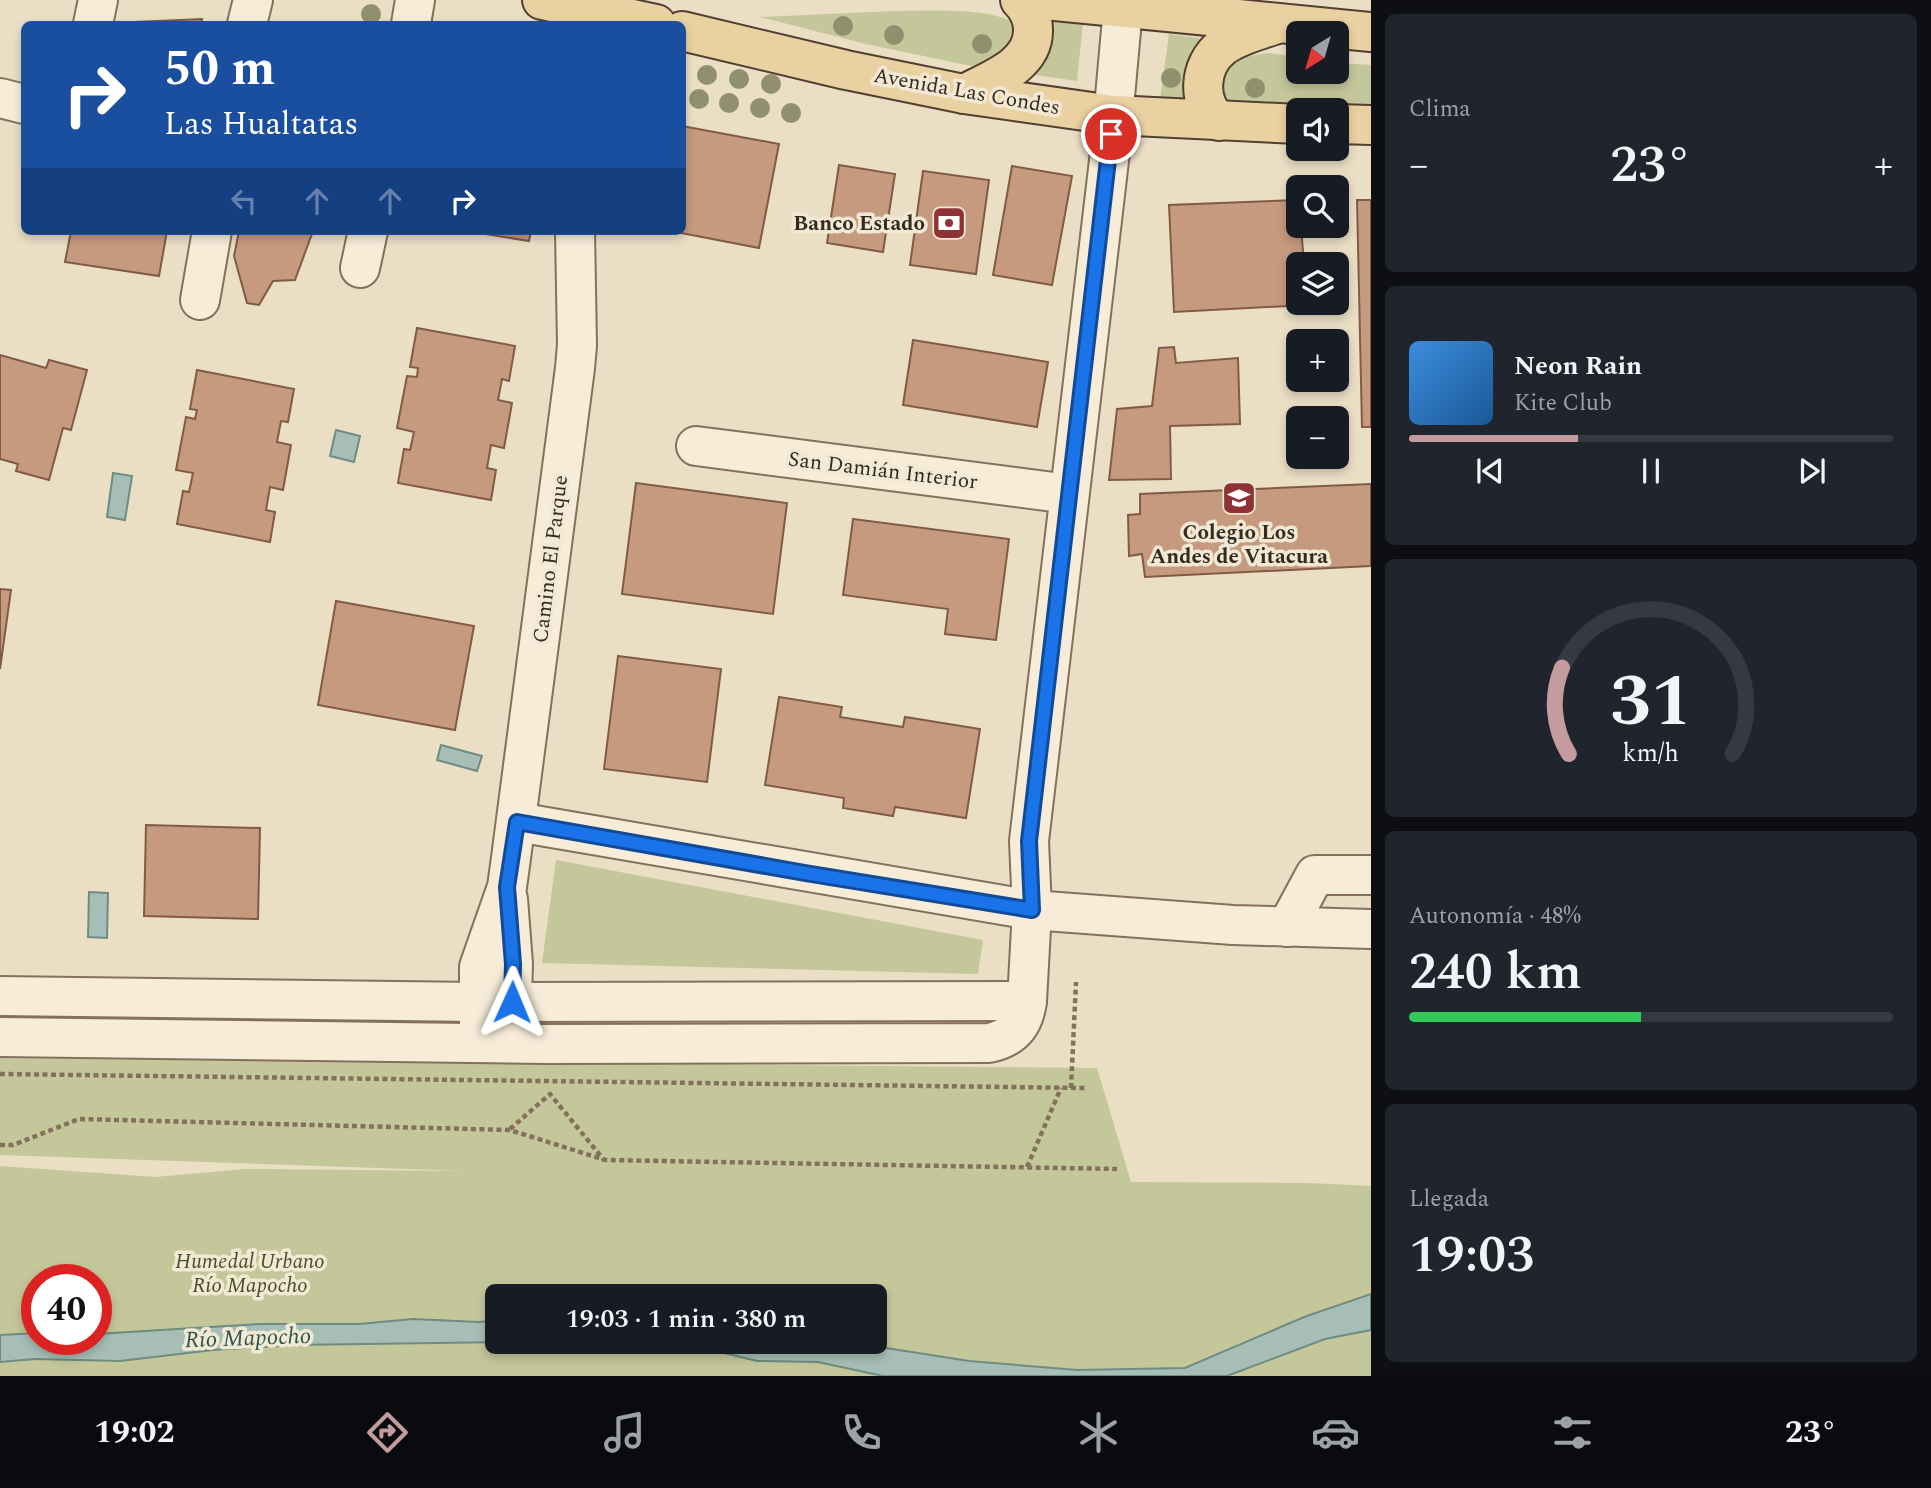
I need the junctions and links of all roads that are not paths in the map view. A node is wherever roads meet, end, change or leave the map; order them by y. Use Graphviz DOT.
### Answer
graph roads {
  1 [pos="98,0"];
  2 [pos="253,0"];
  3 [pos="415,0"];
  4 [pos="541,0"];
  5 [pos="1020,0"];
  6 [pos="1045,0"];
  7 [pos="1123,4"];
  8 [pos="618,20"];
  9 [pos="94,21"];
  10 [pos="248,21"];
  11 [pos="412,21"];
  12 [pos="1277,24"];
  13 [pos="686,32"];
  14 [pos="1371,32"];
  15 [pos="964,94"];
  16 [pos="0,98"];
  17 [pos="21,103"];
  18 [pos="1113,115"];
  19 [pos="1219,121"];
  20 [pos="1286,124"];
  21 [pos="1349,124"];
  22 [pos="1371,125"];
  23 [pos="211,235"];
  24 [pos="367,235"];
  25 [pos="575,235"];
  26 [pos="360,268"];
  27 [pos="200,300"];
  28 [pos="696,446"];
  29 [pos="1069,494"];
  30 [pos="517,822"];
  31 [pos="1371,875"];
  32 [pos="1032,910"];
  33 [pos="1287,928"];
  34 [pos="1371,929"];
  35 [pos="0,996"];
  36 [pos="1027,1001"];
  37 [pos="495,1002"];
  38 [pos="0,1037"];
  39 [pos="495,1042"];
  1 -- 9 [label="street"];
  2 -- 10 [label="street"];
  3 -- 11 [label="street"];
  4 -- 8 [label="main road"];
  5 -- 15 [label="main road"];
  6 -- 7 [label="main road"];
  7 -- 12 [label="main road"];
  7 -- 18 [label="street"];
  12 -- 14 [label="main road"];
  12 -- 19 [label="main road"];
  13 -- 15 [label="main road, Avenida Las Condes"];
  15 -- 18 [label="main road, Avenida Las Condes"];
  16 -- 17 [label="street"];
  18 -- 19 [label="main road, Avenida Las Condes"];
  18 -- 29 [label="street"];
  19 -- 20 [label="main road, Avenida Las Condes"];
  21 -- 22 [label="main road"];
  23 -- 27 [label="street"];
  24 -- 26 [label="street"];
  25 -- 30 [label="street, Camino El Parque"];
  28 -- 29 [label="street, San Damián Interior"];
  29 -- 32 [label="street"];
  30 -- 32 [label="street"];
  30 -- 37 [label="street, Camino El Parque"];
  31 -- 33 [label="street"];
  32 -- 33 [label="street"];
  32 -- 36 [label="street"];
  33 -- 34 [label="street"];
  35 -- 37 [label="street"];
  36 -- 37 [label="street"];
  36 -- 39 [label="street"];
  37 -- 39 [label="street, Camino El Parque"];
  38 -- 39 [label="street"];
}
